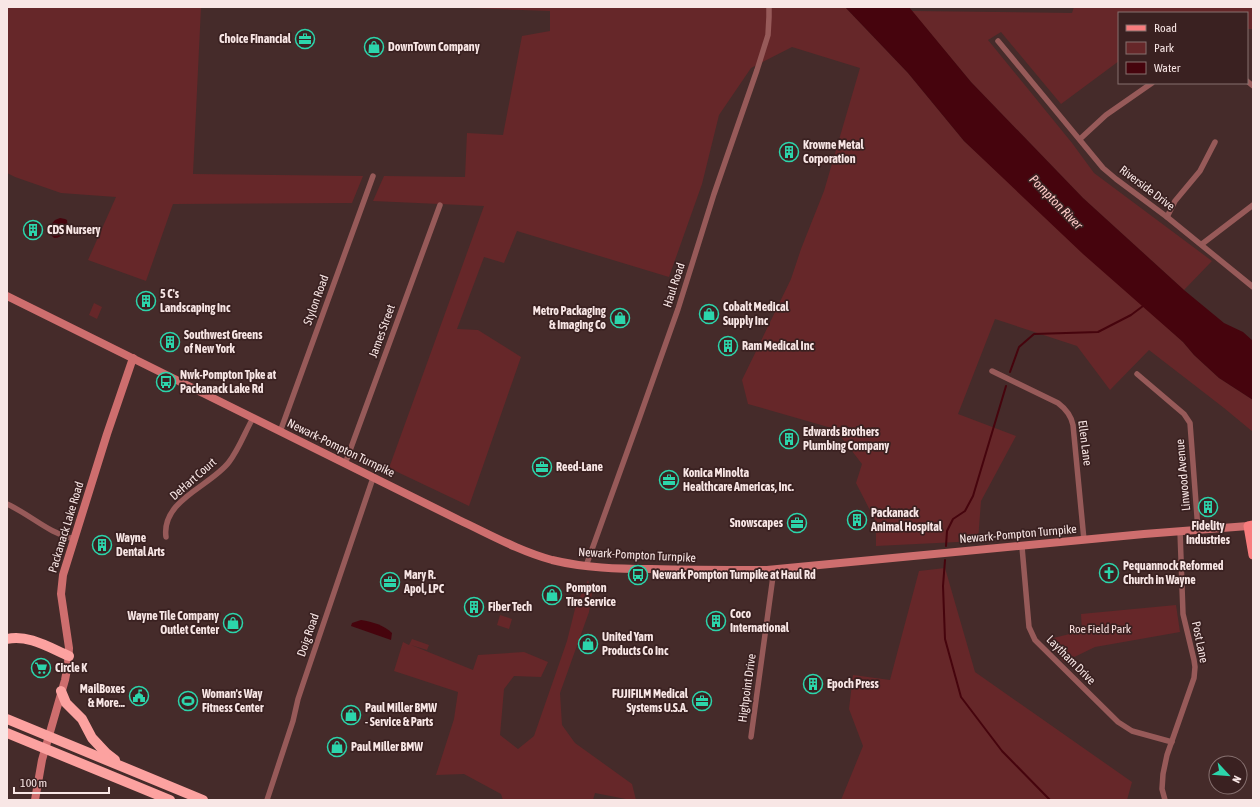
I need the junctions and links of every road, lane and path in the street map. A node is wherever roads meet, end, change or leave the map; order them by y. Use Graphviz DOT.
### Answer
graph roads {
  1 [pos="769,7"];
  2 [pos="998,41"];
  3 [pos="1151,84"];
  4 [pos="1080,139"];
  5 [pos="1215,142"];
  6 [pos="373,176"];
  7 [pos="440,205"];
  8 [pos="1253,205"];
  9 [pos="1167,216"];
  10 [pos="1202,244"];
  11 [pos="1253,287"];
  12 [pos="7,296"];
  13 [pos="133,358"];
  14 [pos="992,371"];
  15 [pos="1137,374"];
  16 [pos="253,418"];
  17 [pos="280,432"];
  18 [pos="345,464"];
  19 [pos="373,478"];
  20 [pos="7,504"];
  21 [pos="1250,526"];
  22 [pos="1198,530"];
  23 [pos="1180,532"];
  24 [pos="166,537"];
  25 [pos="74,539"];
  26 [pos="1084,540"];
  27 [pos="1022,547"];
  28 [pos="1253,555"];
  29 [pos="586,566"];
  30 [pos="774,569"];
  31 [pos="7,639"];
  32 [pos="69,656"];
  33 [pos="62,691"];
  34 [pos="7,719"];
  35 [pos="7,733"];
  36 [pos="48,736"];
  37 [pos="751,737"];
  38 [pos="1172,742"];
  39 [pos="45,749"];
  40 [pos="129,770"];
  41 [pos="35,800"];
  42 [pos="170,800"];
  43 [pos="203,800"];
  44 [pos="267,800"];
  45 [pos="1165,800"];
  1 -- 29 [label="street, Haul Road"];
  2 -- 4 [label="street, Riverside Drive"];
  3 -- 4 [label="street"];
  4 -- 9 [label="street, Riverside Drive"];
  5 -- 9 [label="street"];
  6 -- 17 [label="street, Stylon Road"];
  7 -- 18 [label="street, James Street"];
  8 -- 10 [label="street"];
  9 -- 10 [label="street, Riverside Drive"];
  10 -- 11 [label="street, Riverside Drive"];
  12 -- 13 [label="main road, Newark-Pompton Turnpike"];
  13 -- 16 [label="main road, Newark-Pompton Turnpike"];
  13 -- 25 [label="main road, Packanack Lake Road"];
  14 -- 26 [label="street, Ellen Lane"];
  15 -- 22 [label="street, Linwood Avenue"];
  16 -- 17 [label="main road, Newark-Pompton Turnpike"];
  16 -- 24 [label="street, DeHart Court"];
  17 -- 18 [label="main road, Newark-Pompton Turnpike"];
  18 -- 19 [label="main road, Newark-Pompton Turnpike"];
  19 -- 29 [label="main road, Newark-Pompton Turnpike"];
  19 -- 44 [label="street, Doig Road"];
  20 -- 25 [label="street"];
  21 -- 22 [label="main road, Newark-Pompton Turnpike"];
  21 -- 28 [label="main road"];
  22 -- 23 [label="main road, Newark-Pompton Turnpike"];
  23 -- 26 [label="main road, Newark-Pompton Turnpike"];
  23 -- 38 [label="street, Post Lane"];
  25 -- 32 [label="main road, Packanack Lake Road"];
  26 -- 27 [label="main road, Newark-Pompton Turnpike"];
  27 -- 30 [label="main road, Newark-Pompton Turnpike"];
  27 -- 38 [label="street, Laytham Drive"];
  29 -- 30 [label="main road, Newark-Pompton Turnpike"];
  30 -- 37 [label="street, Highpoint Drive"];
  31 -- 32 [label="highway"];
  32 -- 33 [label="main road, Packanack Lake Road"];
  33 -- 36 [label="main road, Packanack Lake Road"];
  33 -- 40 [label="highway"];
  34 -- 36 [label="highway"];
  35 -- 39 [label="highway"];
  36 -- 39 [label="main road, Packanack Lake Road"];
  36 -- 40 [label="highway"];
  38 -- 45 [label="street, Post Lane"];
  39 -- 41 [label="main road, Packanack Lake Road"];
  39 -- 42 [label="highway"];
  40 -- 43 [label="highway"];
}
